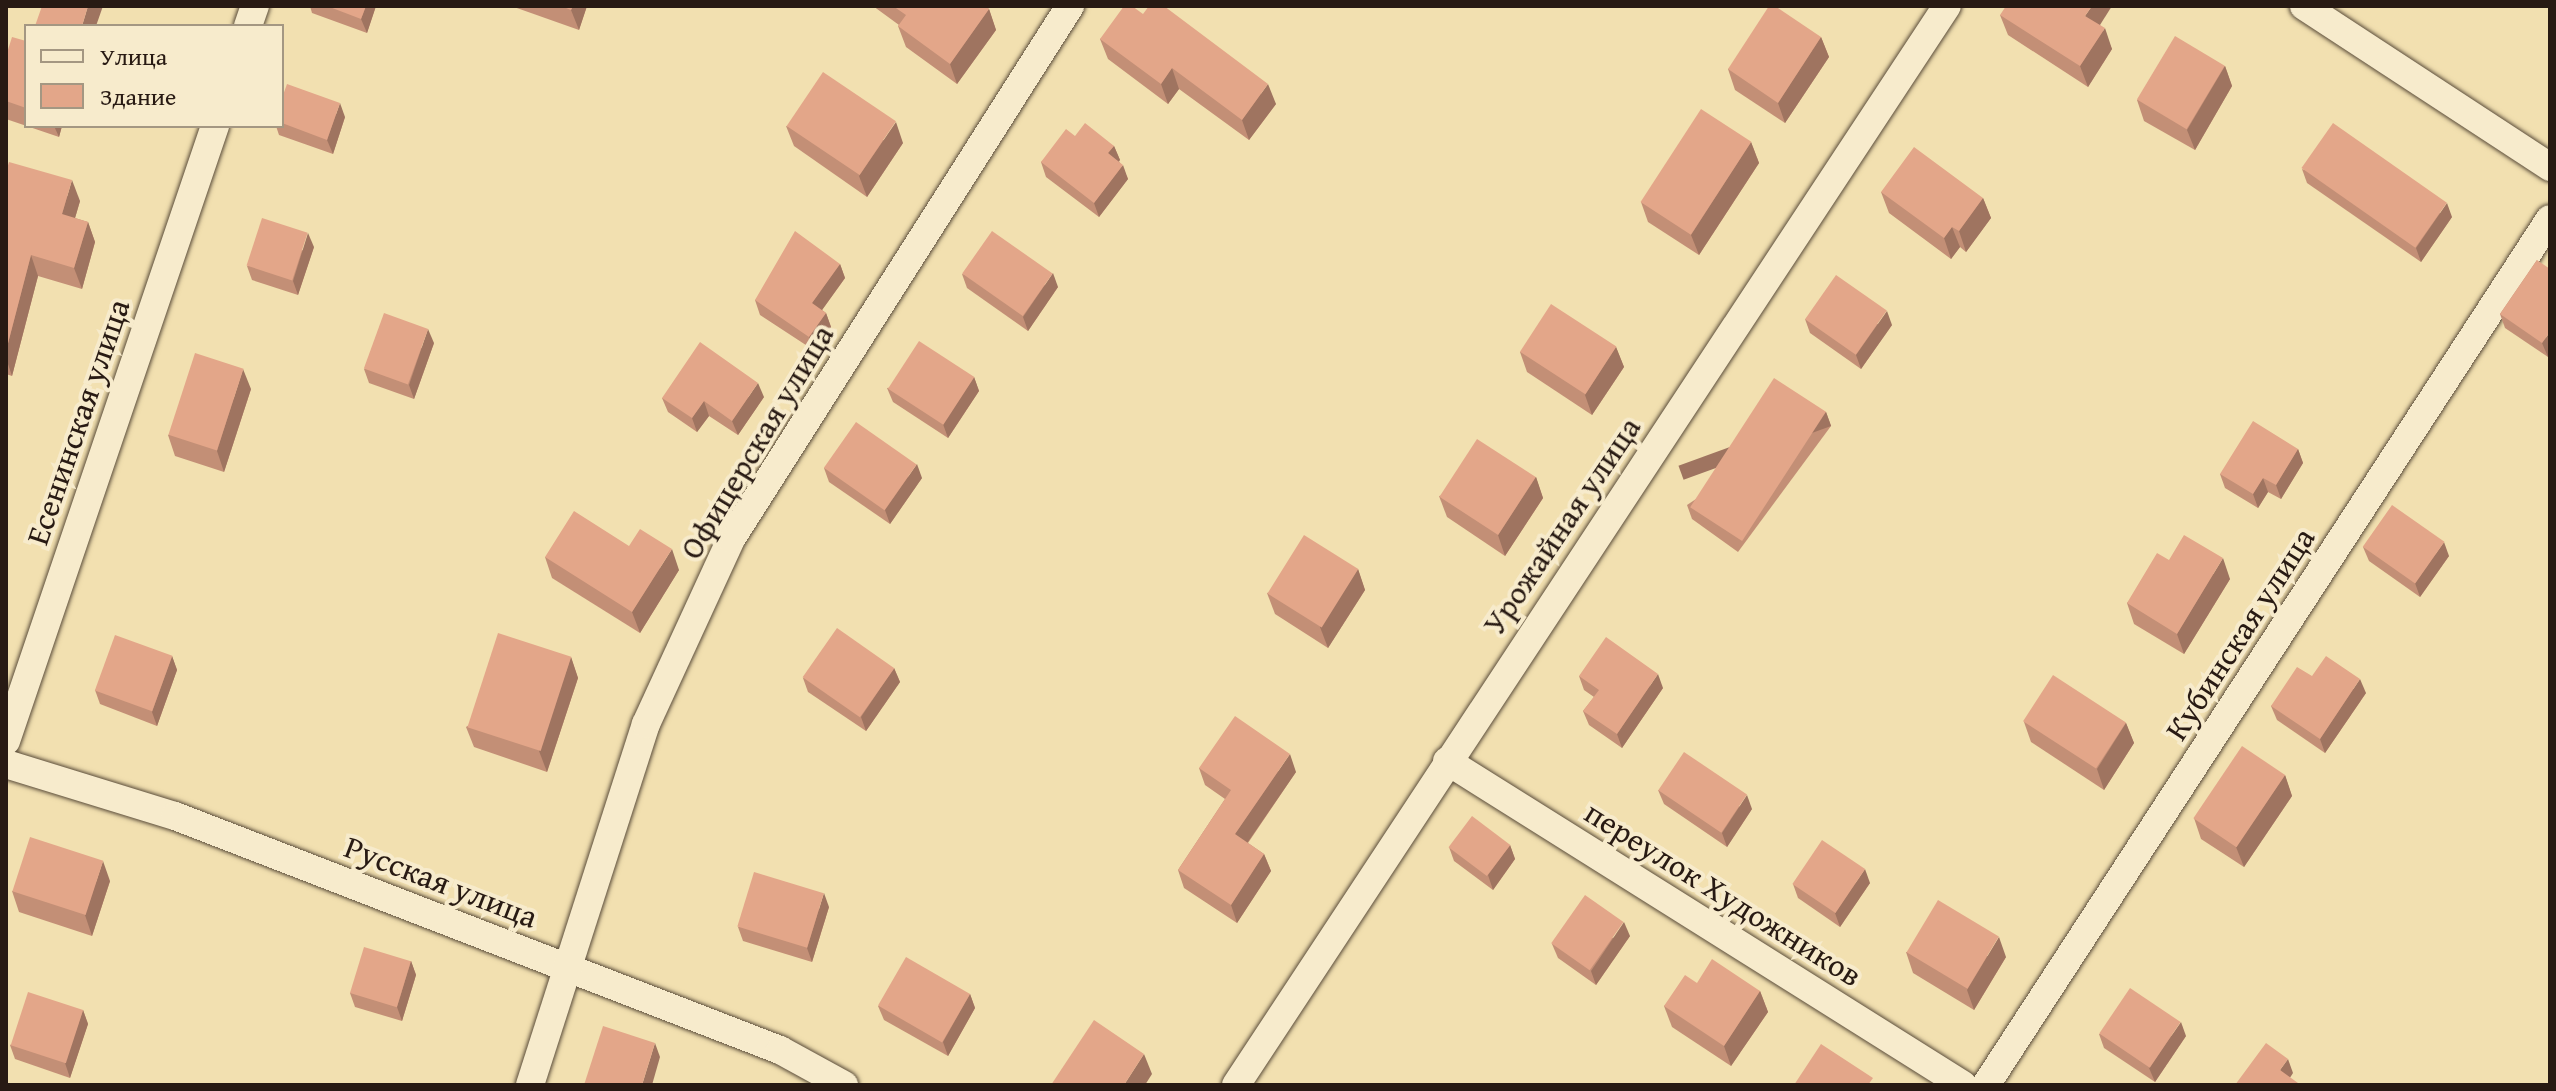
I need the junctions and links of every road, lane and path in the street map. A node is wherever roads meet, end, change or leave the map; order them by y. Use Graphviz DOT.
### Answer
graph roads {
  1 [pos="1070,6"];
  2 [pos="1947,6"];
  3 [pos="2304,6"];
  4 [pos="214,128"];
  5 [pos="2550,167"];
  6 [pos="2550,219"];
  7 [pos="6,741"];
  8 [pos="1447,761"];
  9 [pos="6,764"];
  10 [pos="570,968"];
  11 [pos="530,1085"];
  12 [pos="844,1085"];
  13 [pos="1236,1085"];
  14 [pos="1963,1085"];
  15 [pos="1986,1085"];
  1 -- 10 [label="street, Офицерская улица"];
  2 -- 8 [label="street, Урожайная улица"];
  3 -- 5 [label="street"];
  4 -- 7 [label="street, Есенинская улица"];
  6 -- 15 [label="street, Кубинская улица"];
  8 -- 13 [label="street, Урожайная улица"];
  8 -- 14 [label="street, переулок Художников"];
  9 -- 10 [label="street, Русская улица"];
  10 -- 11 [label="street, Офицерская улица"];
  10 -- 12 [label="street, Русская улица"];
}
